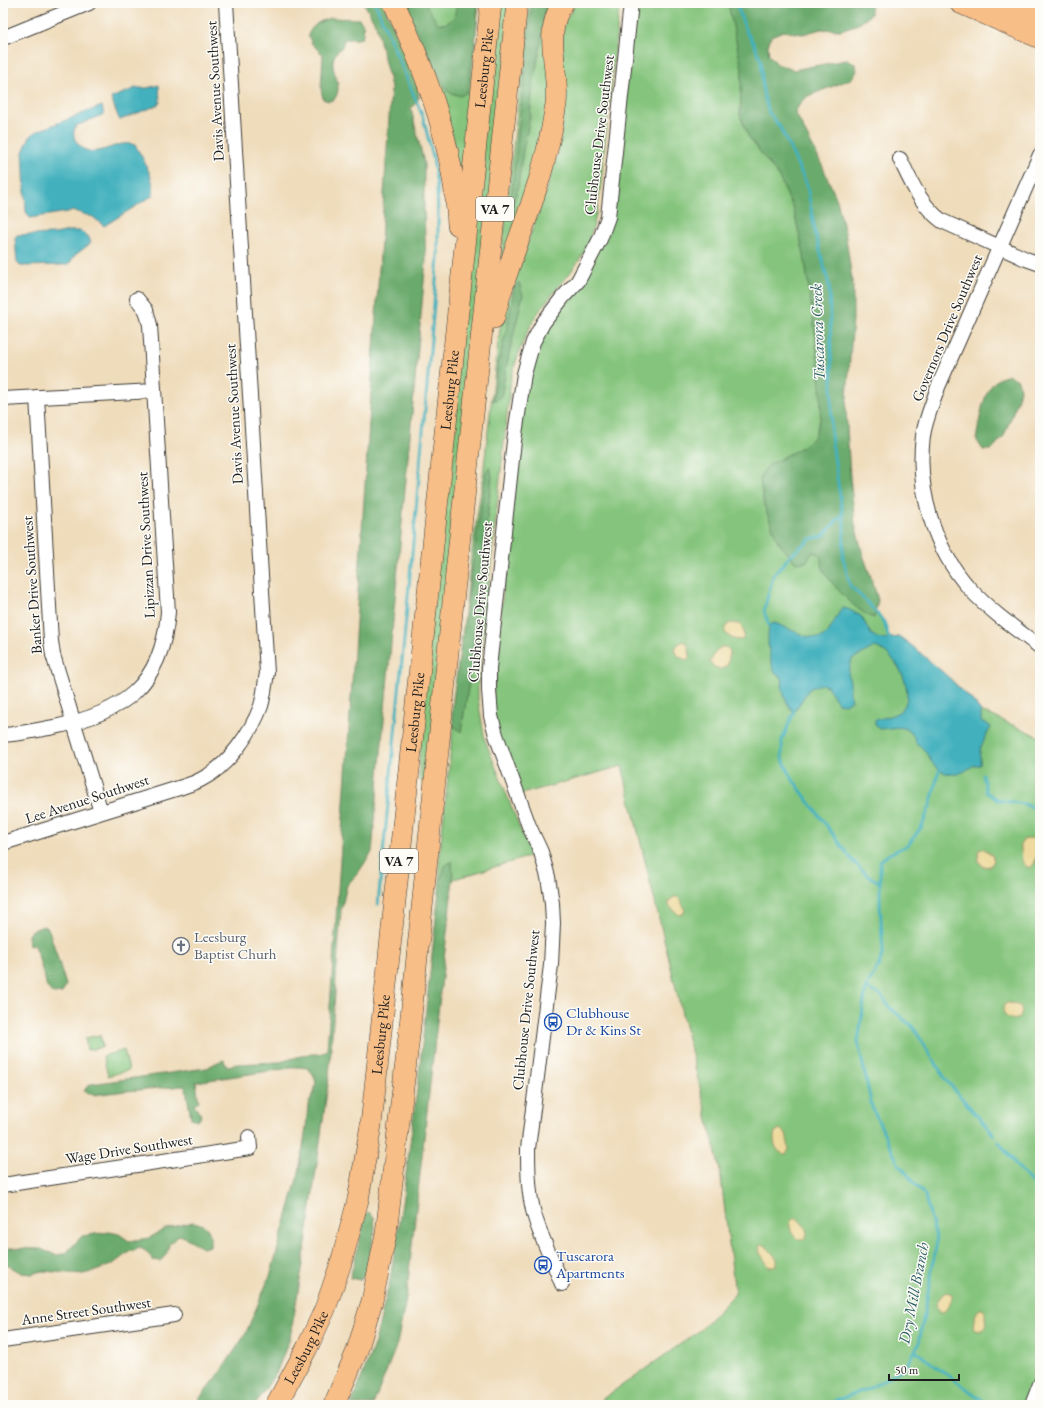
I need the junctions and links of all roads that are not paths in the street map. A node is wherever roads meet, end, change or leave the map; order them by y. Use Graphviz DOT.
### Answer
graph roads {
  1 [pos="90,3"];
  2 [pos="226,3"];
  3 [pos="394,3"];
  4 [pos="491,3"];
  5 [pos="517,3"];
  6 [pos="563,3"];
  7 [pos="631,3"];
  8 [pos="960,3"];
  9 [pos="1000,3"];
  10 [pos="1040,20"];
  11 [pos="3,38"];
  12 [pos="1040,38"];
  13 [pos="1040,154"];
  14 [pos="900,158"];
  15 [pos="999,246"];
  16 [pos="1040,264"];
  17 [pos="137,299"];
  18 [pos="460,302"];
  19 [pos="154,391"];
  20 [pos="37,397"];
  21 [pos="3,399"];
  22 [pos="473,414"];
  23 [pos="1040,647"];
  24 [pos="74,723"];
  25 [pos="3,735"];
  26 [pos="182,787"];
  27 [pos="101,812"];
  28 [pos="3,843"];
  29 [pos="249,1137"];
  30 [pos="3,1185"];
  31 [pos="562,1284"];
  32 [pos="174,1315"];
  33 [pos="3,1340"];
  34 [pos="1040,1384"];
  35 [pos="276,1405"];
  36 [pos="334,1405"];
  37 [pos="1032,1405"];
  1 -- 11 [label="street"];
  2 -- 26 [label="street, Davis Avenue Southwest"];
  3 -- 18 [label="highway"];
  4 -- 18 [label="highway, Leesburg Pike / VA 7"];
  5 -- 22 [label="highway, Leesburg Pike / VA 7"];
  6 -- 22 [label="highway"];
  7 -- 31 [label="street, Clubhouse Drive Southwest"];
  8 -- 12 [label="highway"];
  9 -- 10 [label="highway"];
  13 -- 15 [label="street, Governors Drive Southwest"];
  14 -- 15 [label="street"];
  15 -- 16 [label="street"];
  15 -- 23 [label="street, Governors Drive Southwest"];
  17 -- 19 [label="street, Lipizzan Drive Southwest"];
  18 -- 35 [label="highway, Leesburg Pike / VA 7"];
  19 -- 20 [label="street"];
  19 -- 24 [label="street, Lipizzan Drive Southwest"];
  20 -- 21 [label="street"];
  20 -- 24 [label="street, Banker Drive Southwest"];
  22 -- 36 [label="highway, Leesburg Pike / VA 7"];
  24 -- 25 [label="street, Lipizzan Drive Southwest"];
  24 -- 27 [label="street, Banker Drive Southwest"];
  26 -- 27 [label="street, Lee Avenue Southwest"];
  27 -- 28 [label="street, Lee Avenue Southwest"];
  29 -- 30 [label="street, Wage Drive Southwest"];
  32 -- 33 [label="street, Anne Street Southwest"];
  34 -- 37 [label="street"];
}
